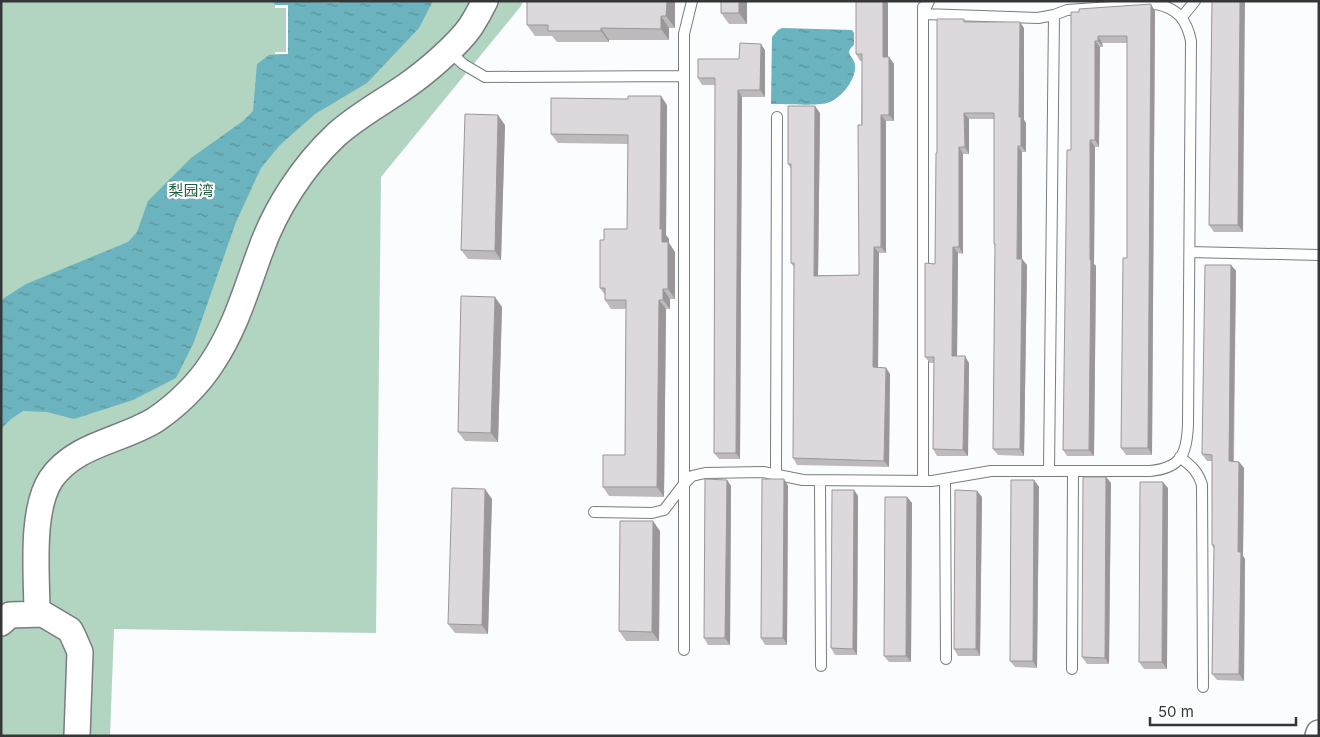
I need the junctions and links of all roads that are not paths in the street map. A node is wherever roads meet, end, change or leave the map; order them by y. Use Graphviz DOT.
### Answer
graph roads {
  1 [pos="485,1"];
  2 [pos="692,1"];
  3 [pos="922,1"];
  4 [pos="929,1"];
  5 [pos="1195,1"];
  6 [pos="1066,5"];
  7 [pos="923,14"];
  8 [pos="1054,15"];
  9 [pos="1182,17"];
  10 [pos="448,50"];
  11 [pos="684,76"];
  12 [pos="777,116"];
  13 [pos="1190,252"];
  14 [pos="1319,255"];
  15 [pos="1180,457"];
  16 [pos="1049,470"];
  17 [pos="1073,471"];
  18 [pos="776,475"];
  19 [pos="945,479"];
  20 [pos="820,480"];
  21 [pos="923,481"];
  22 [pos="684,484"];
  23 [pos="594,512"];
  24 [pos="37,614"];
  25 [pos="1,623"];
  26 [pos="684,650"];
  27 [pos="946,659"];
  28 [pos="821,666"];
  29 [pos="1072,669"];
  30 [pos="1203,687"];
  31 [pos="77,736"];
  1 -- 10 [label="street"];
  2 -- 11 [label="lane"];
  3 -- 7 [label="lane"];
  4 -- 7 [label="lane"];
  5 -- 9 [label="lane"];
  6 -- 8 [label="lane"];
  6 -- 9 [label="lane"];
  7 -- 8 [label="lane"];
  7 -- 21 [label="lane"];
  8 -- 16 [label="lane"];
  9 -- 13 [label="lane"];
  10 -- 11 [label="lane"];
  10 -- 24 [label="street"];
  11 -- 22 [label="lane"];
  12 -- 18 [label="lane"];
  13 -- 14 [label="lane"];
  13 -- 15 [label="lane"];
  15 -- 17 [label="lane"];
  15 -- 30 [label="lane"];
  16 -- 17 [label="lane"];
  16 -- 19 [label="lane"];
  17 -- 29 [label="lane"];
  18 -- 20 [label="lane"];
  18 -- 22 [label="lane"];
  19 -- 21 [label="lane"];
  19 -- 27 [label="lane"];
  20 -- 21 [label="lane"];
  20 -- 28 [label="lane"];
  22 -- 23 [label="lane"];
  22 -- 26 [label="lane"];
  24 -- 25 [label="street"];
  24 -- 31 [label="street"];
}
